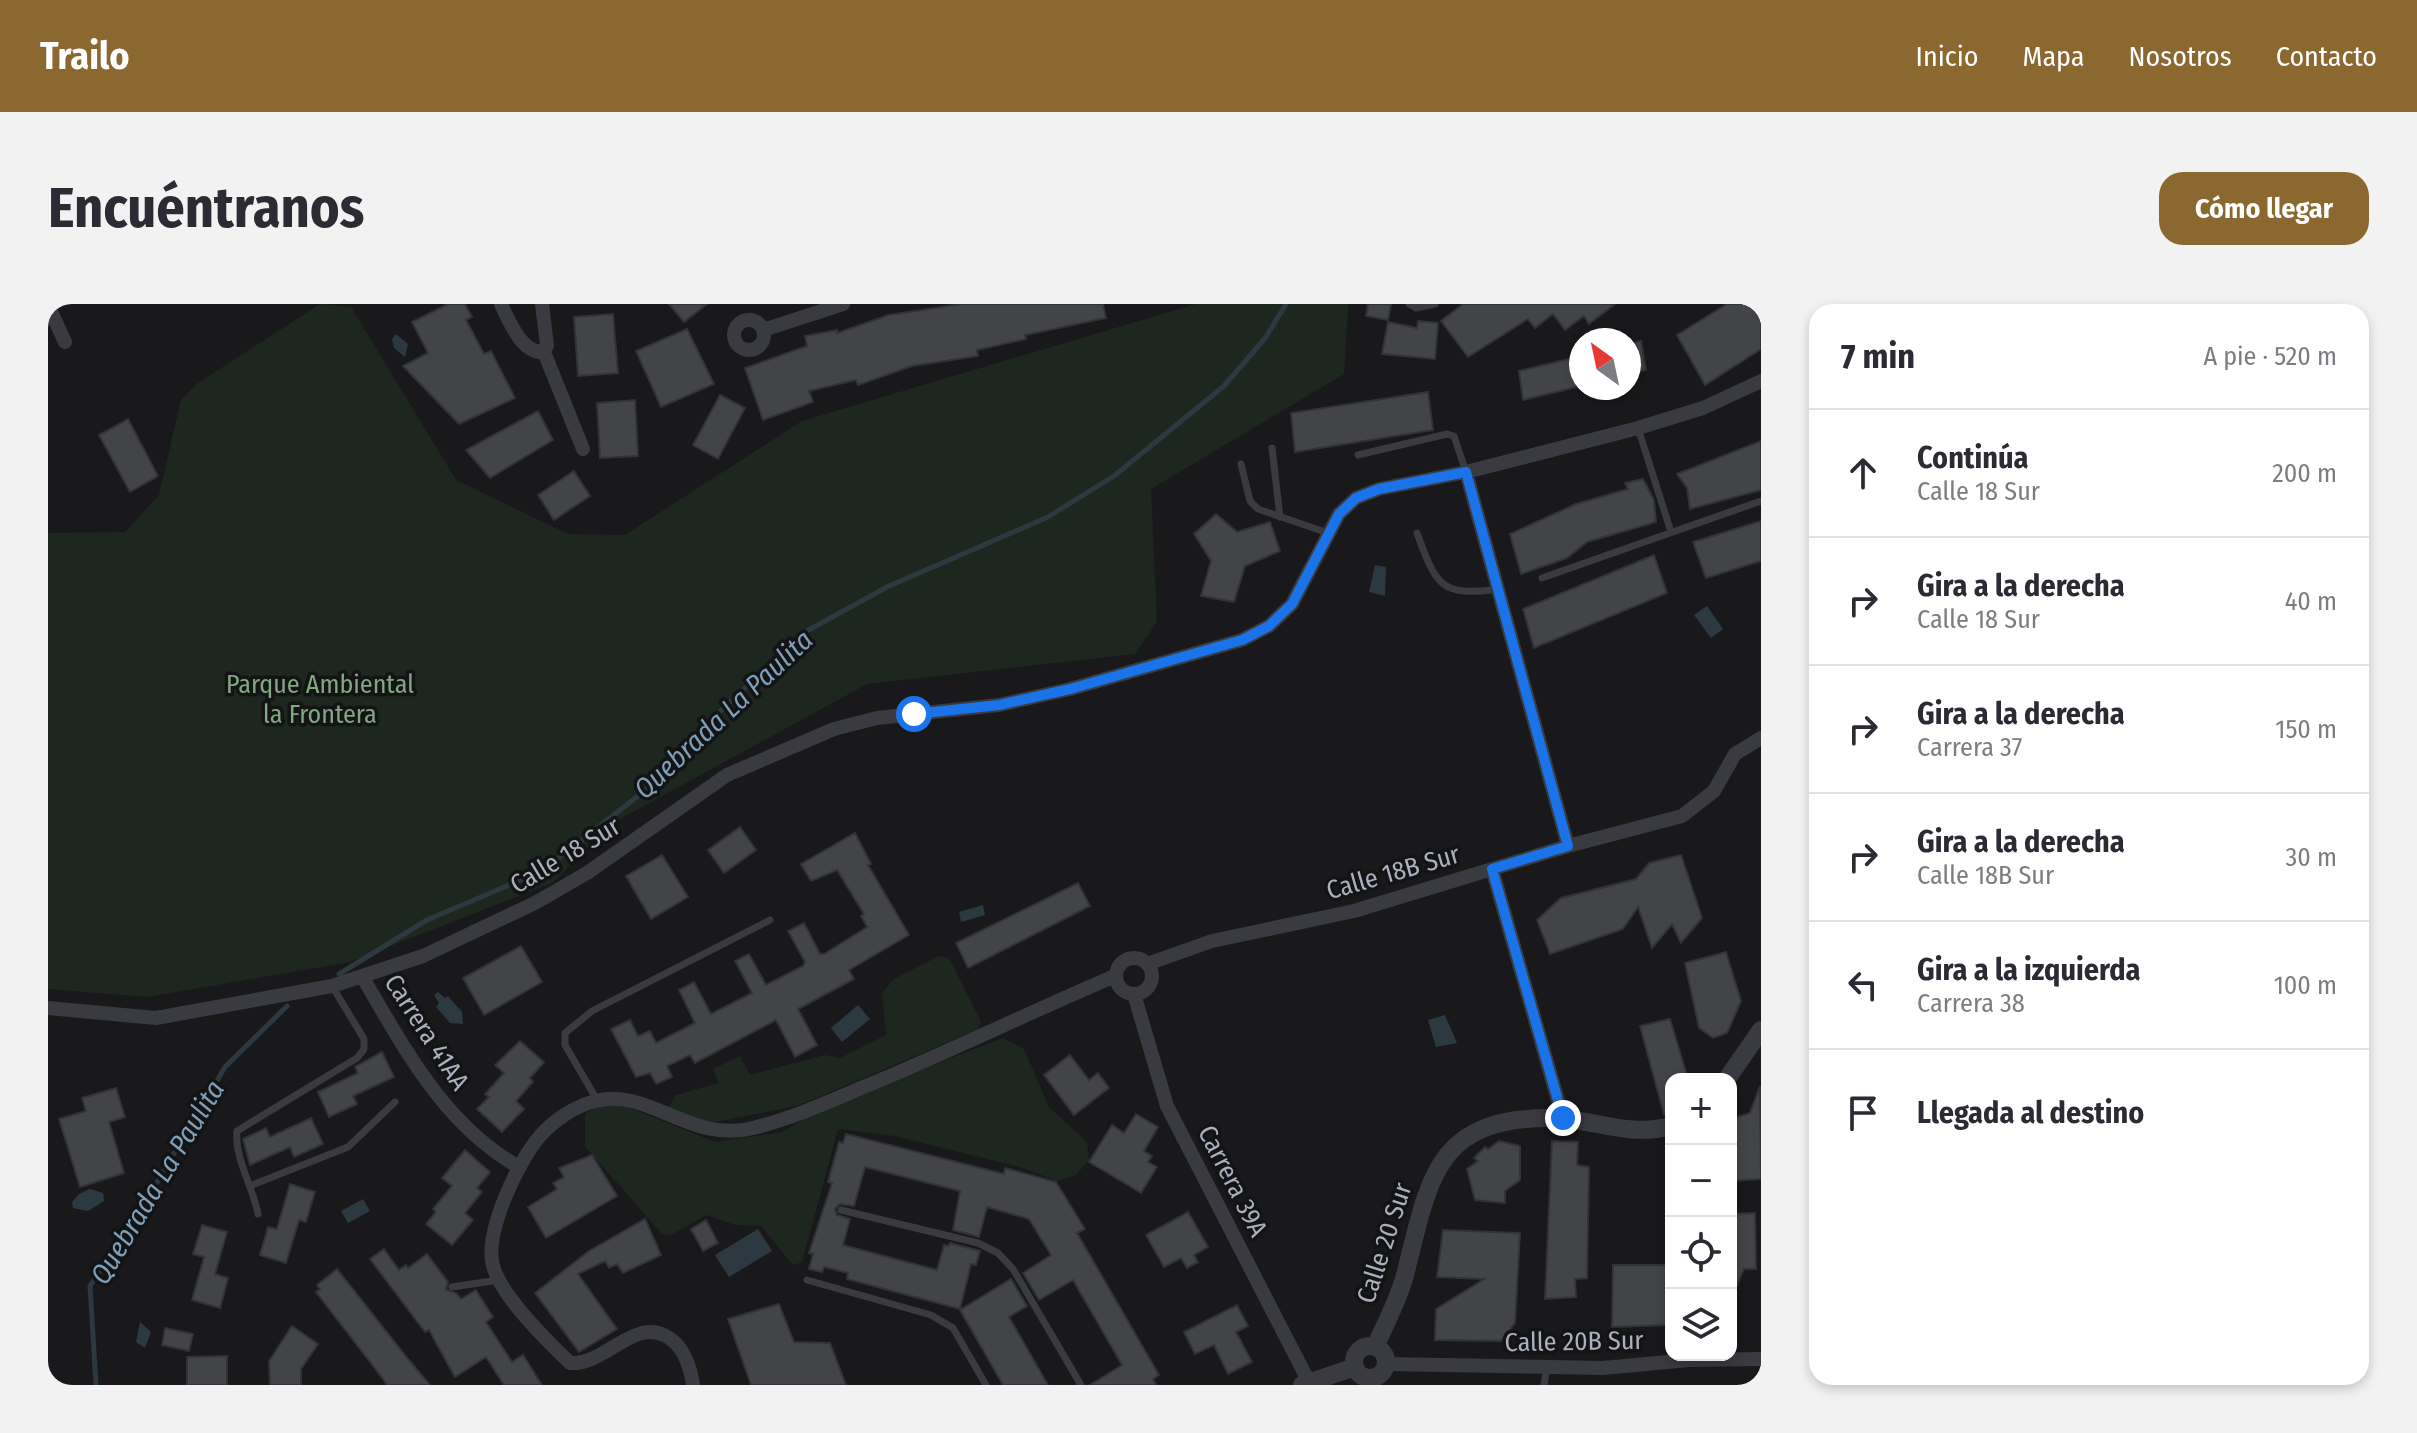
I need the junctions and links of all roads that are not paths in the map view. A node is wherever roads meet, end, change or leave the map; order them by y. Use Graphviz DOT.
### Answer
graph roads {
  1 [pos="501,304"];
  2 [pos="542,304"];
  3 [pos="843,304"];
  4 [pos="1409,304"];
  5 [pos="1435,304"];
  6 [pos="48,305"];
  7 [pos="763,330"];
  8 [pos="65,342"];
  9 [pos="544,352"];
  10 [pos="1761,381"];
  11 [pos="1638,428"];
  12 [pos="1272,448"];
  13 [pos="583,449"];
  14 [pos="1358,455"];
  15 [pos="1241,464"];
  16 [pos="1466,472"];
  17 [pos="1761,501"];
  18 [pos="1280,517"];
  19 [pos="1671,532"];
  20 [pos="1328,533"];
  21 [pos="1417,533"];
  22 [pos="1542,578"];
  23 [pos="1499,589"];
  24 [pos="1761,738"];
  25 [pos="1568,846"];
  26 [pos="1492,869"];
  27 [pos="770,920"];
  28 [pos="1147,964"];
  29 [pos="1115,976"];
  30 [pos="363,978"];
  31 [pos="332,986"];
  32 [pos="1134,994"];
  33 [pos="48,1008"];
  34 [pos="1761,1030"];
  35 [pos="1731,1073"];
  36 [pos="597,1100"];
  37 [pos="395,1102"];
  38 [pos="1563,1118"];
  39 [pos="1665,1127"];
  40 [pos="519,1167"];
  41 [pos="252,1185"];
  42 [pos="841,1210"];
  43 [pos="258,1214"];
  44 [pos="499,1280"];
  45 [pos="807,1280"];
  46 [pos="452,1287"];
  47 [pos="1375,1347"];
  48 [pos="1761,1359"];
  49 [pos="1387,1364"];
  50 [pos="1355,1367"];
  51 [pos="1547,1367"];
  52 [pos="1305,1384"];
  53 [pos="693,1385"];
  54 [pos="986,1385"];
  55 [pos="1081,1385"];
  56 [pos="1544,1385"];
  1 -- 9 [label="street"];
  2 -- 9 [label="street"];
  3 -- 7 [label="street"];
  4 -- 5 [label="lane"];
  6 -- 8 [label="street"];
  9 -- 13 [label="street"];
  10 -- 11 [label="street, Calle 18 Sur"];
  11 -- 16 [label="street, Calle 18 Sur"];
  11 -- 19 [label="lane"];
  12 -- 18 [label="lane"];
  14 -- 16 [label="lane"];
  15 -- 18 [label="lane"];
  16 -- 20 [label="street, Calle 18 Sur"];
  16 -- 23 [label="street"];
  17 -- 19 [label="lane"];
  18 -- 20 [label="lane"];
  19 -- 22 [label="lane"];
  20 -- 30 [label="street, Calle 18 Sur"];
  21 -- 23 [label="lane"];
  23 -- 25 [label="street"];
  24 -- 25 [label="street, Calle 18B Sur"];
  25 -- 26 [label="street, Calle 18B Sur"];
  26 -- 28 [label="street, Calle 18B Sur"];
  26 -- 38 [label="street"];
  27 -- 36 [label="lane"];
  28 -- 29 [label="street"];
  28 -- 32 [label="street"];
  29 -- 32 [label="street"];
  29 -- 36 [label="street"];
  30 -- 31 [label="street, Calle 18 Sur"];
  30 -- 40 [label="street, Carrera 41AA"];
  31 -- 33 [label="street, Calle 18 Sur"];
  31 -- 41 [label="lane"];
  32 -- 52 [label="street, Carrera 39A"];
  34 -- 35 [label="street"];
  36 -- 40 [label="street"];
  37 -- 41 [label="lane"];
  38 -- 39 [label="street, Calle 20 Sur"];
  38 -- 47 [label="street, Calle 20 Sur"];
  40 -- 44 [label="street"];
  41 -- 43 [label="lane"];
  42 -- 55 [label="lane"];
  44 -- 46 [label="lane"];
  44 -- 53 [label="street"];
  45 -- 54 [label="lane"];
  47 -- 49 [label="street"];
  47 -- 50 [label="street"];
  48 -- 51 [label="street, Calle 20B Sur"];
  49 -- 50 [label="street"];
  49 -- 51 [label="street, Calle 20B Sur"];
  50 -- 52 [label="street"];
  51 -- 56 [label="lane"];
}
